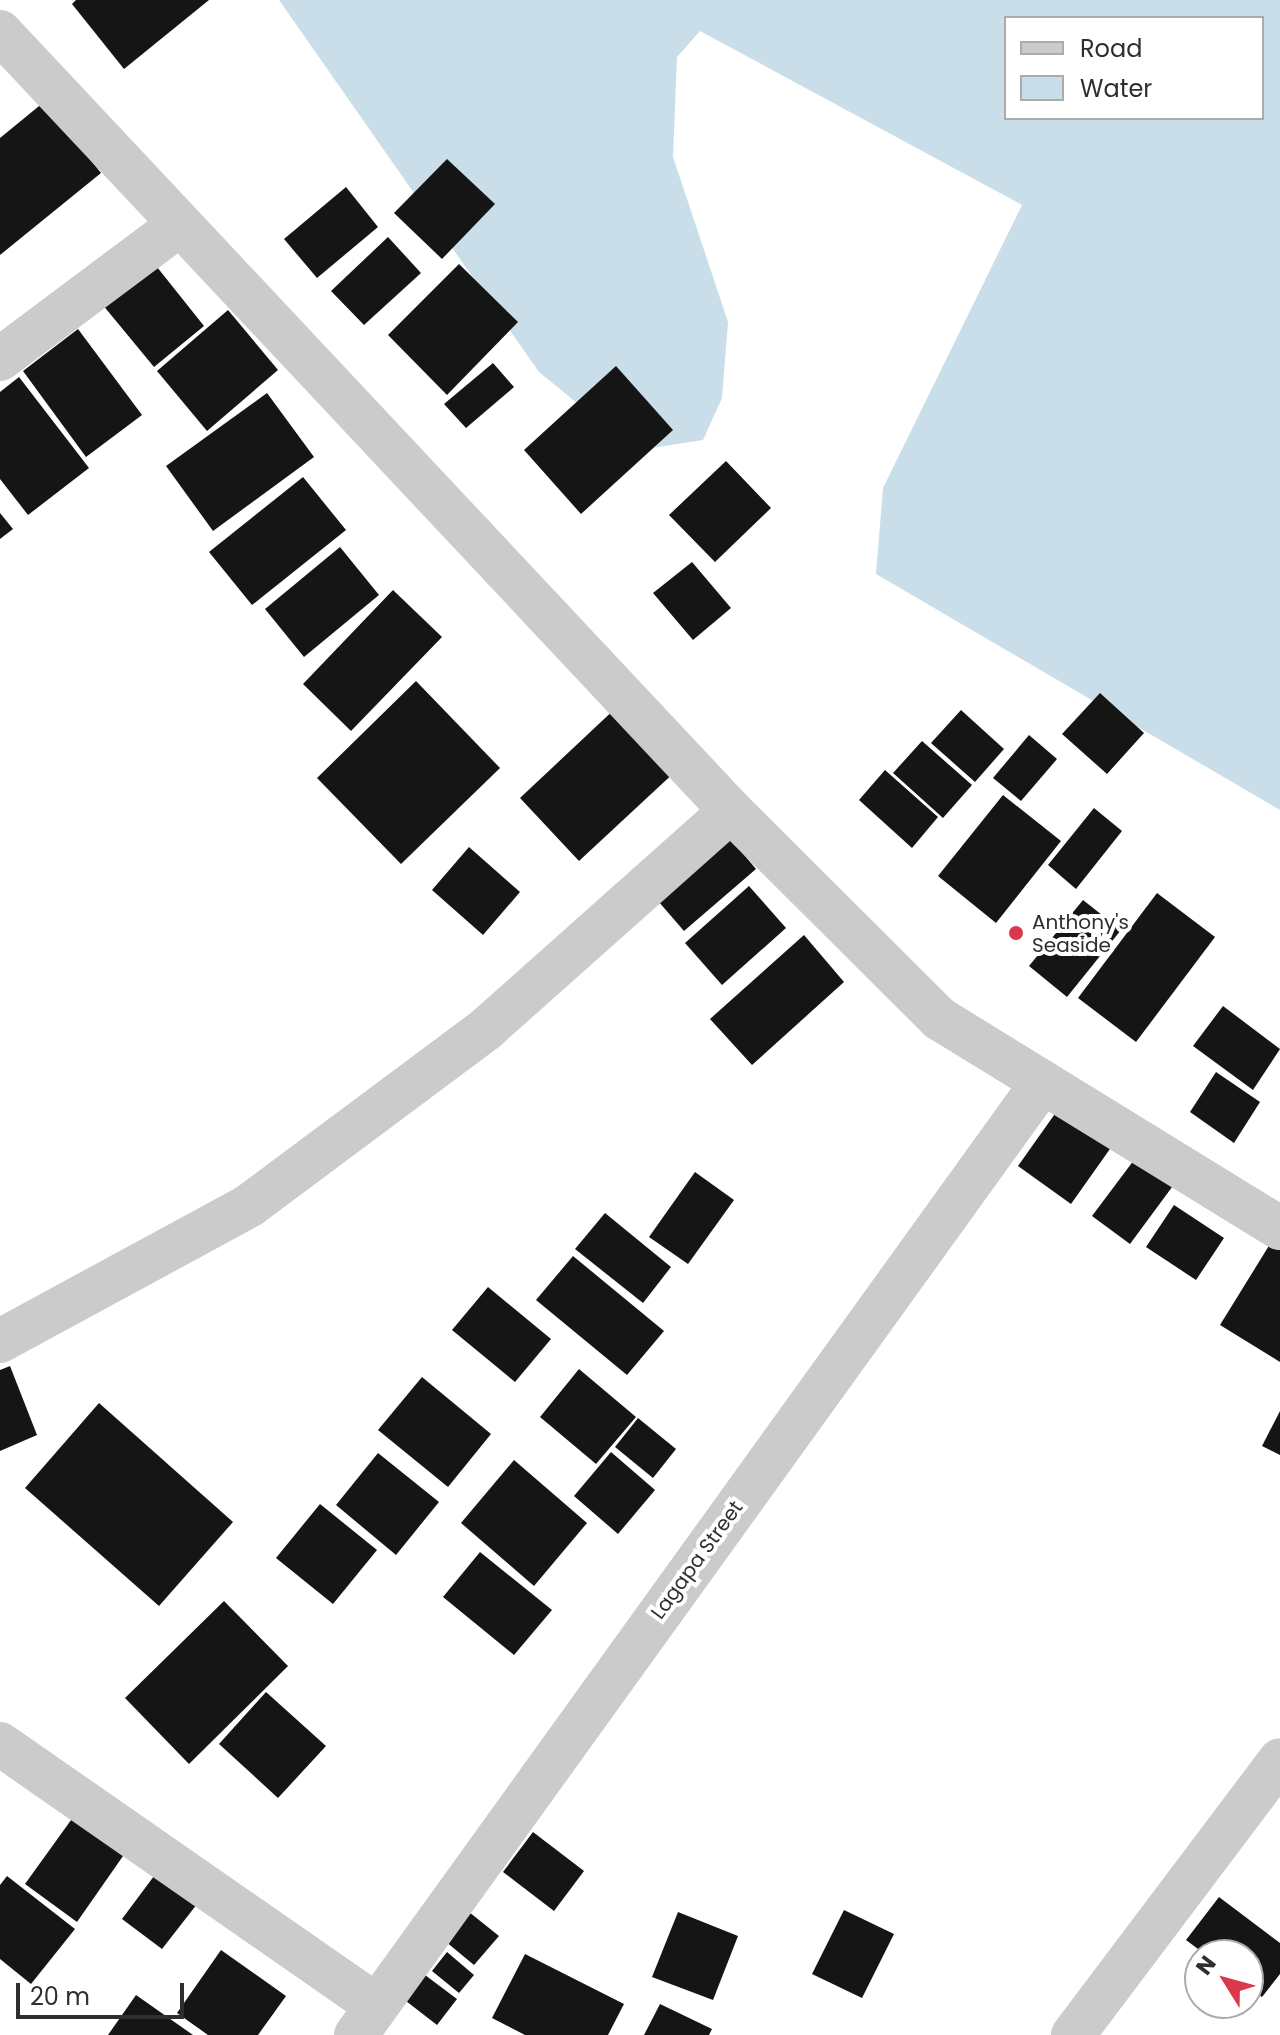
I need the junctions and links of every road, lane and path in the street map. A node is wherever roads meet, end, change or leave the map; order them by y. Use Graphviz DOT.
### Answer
graph roads {
  1 [pos="0,32"];
  2 [pos="178,226"];
  3 [pos="0,359"];
  4 [pos="731,811"];
  5 [pos="1040,1086"];
  6 [pos="1280,1228"];
  7 [pos="0,1341"];
  8 [pos="0,1744"];
  9 [pos="1280,1760"];
  10 [pos="366,2020"];
  11 [pos="1073,2035"];
  1 -- 2 [label="street"];
  2 -- 3 [label="street"];
  2 -- 4 [label="street"];
  4 -- 5 [label="street"];
  4 -- 7 [label="street"];
  5 -- 6 [label="street"];
  5 -- 10 [label="street, Lagapa Street"];
  8 -- 10 [label="street"];
  9 -- 11 [label="street"];
}
